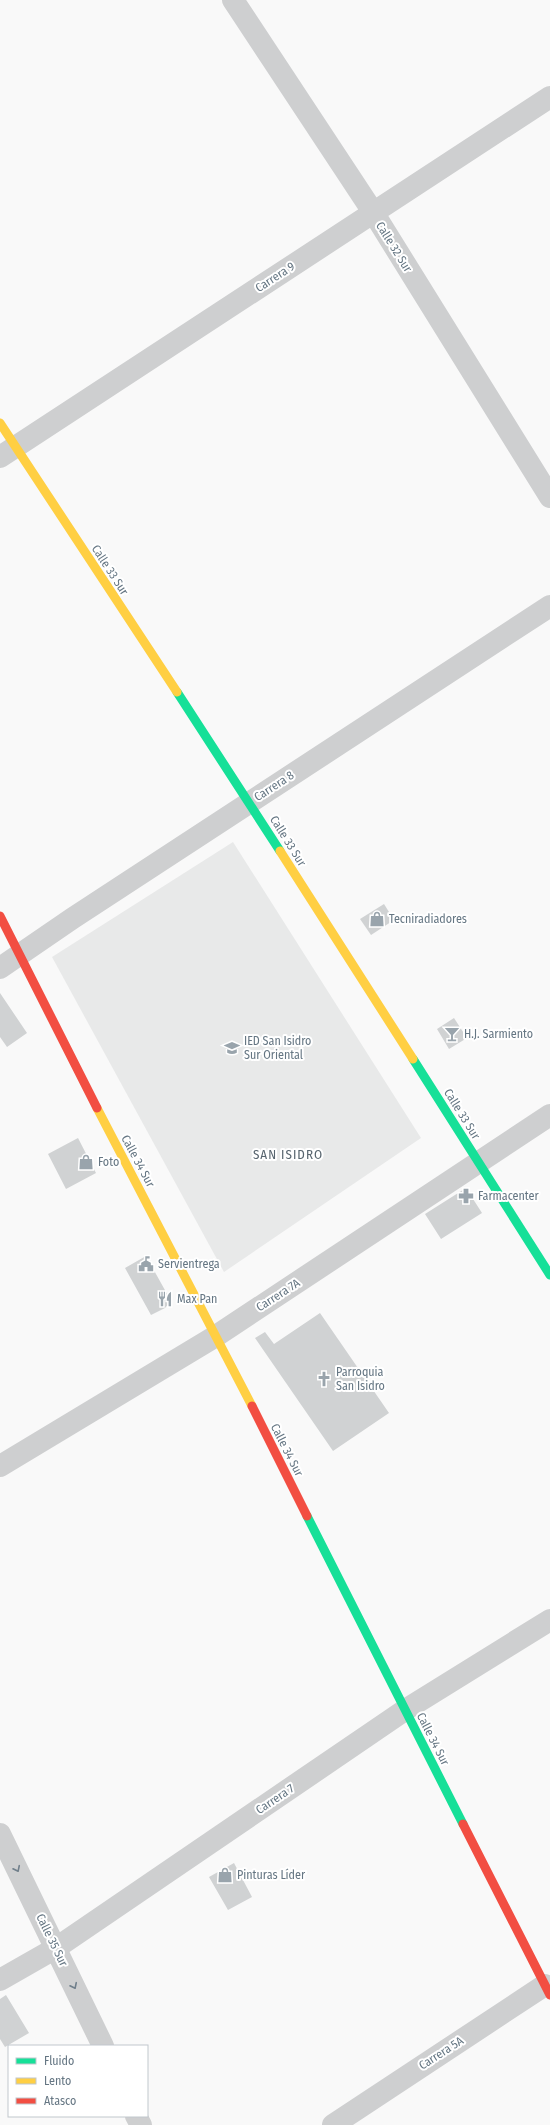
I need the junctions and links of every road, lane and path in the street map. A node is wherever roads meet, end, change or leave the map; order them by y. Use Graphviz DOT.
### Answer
graph roads {
  1 [pos="233,0"];
  2 [pos="550,97"];
  3 [pos="373,212"];
  4 [pos="0,423"];
  5 [pos="8,452"];
  6 [pos="550,497"];
  7 [pos="550,606"];
  8 [pos="249,802"];
  9 [pos="0,916"];
  10 [pos="20,954"];
  11 [pos="0,968"];
  12 [pos="550,1115"];
  13 [pos="478,1163"];
  14 [pos="550,1275"];
  15 [pos="216,1336"];
  16 [pos="0,1466"];
  17 [pos="550,1620"];
  18 [pos="405,1710"];
  19 [pos="0,1834"];
  20 [pos="56,1948"];
  21 [pos="0,1980"];
  22 [pos="548,1987"];
  23 [pos="103,2045"];
  24 [pos="333,2125"];
  1 -- 3 [label="street, Calle 32 Sur"];
  2 -- 3 [label="street, Carrera 9"];
  3 -- 5 [label="street, Carrera 9"];
  3 -- 6 [label="street, Calle 32 Sur"];
  4 -- 5 [label="main road, Calle 33 Sur"];
  5 -- 8 [label="main road, Calle 33 Sur"];
  7 -- 8 [label="street, Carrera 8"];
  8 -- 10 [label="street, Carrera 8"];
  8 -- 13 [label="main road, Calle 33 Sur"];
  9 -- 10 [label="main road, Calle 34 Sur"];
  10 -- 11 [label="street, Carrera 8"];
  10 -- 15 [label="main road, Calle 34 Sur"];
  12 -- 13 [label="street, Carrera 7A"];
  13 -- 14 [label="main road, Calle 33 Sur"];
  13 -- 15 [label="street, Carrera 7A"];
  15 -- 16 [label="street, Carrera 7A"];
  15 -- 18 [label="main road, Calle 34 Sur"];
  17 -- 18 [label="street, Carrera 7"];
  18 -- 20 [label="street, Carrera 7"];
  18 -- 22 [label="main road, Calle 34 Sur"];
  19 -- 20 [label="street, Calle 35 Sur, one-way"];
  20 -- 21 [label="street, Carrera 7"];
  20 -- 23 [label="street, Calle 35 Sur, one-way"];
  22 -- 24 [label="street, Carrera 5A"];
}
